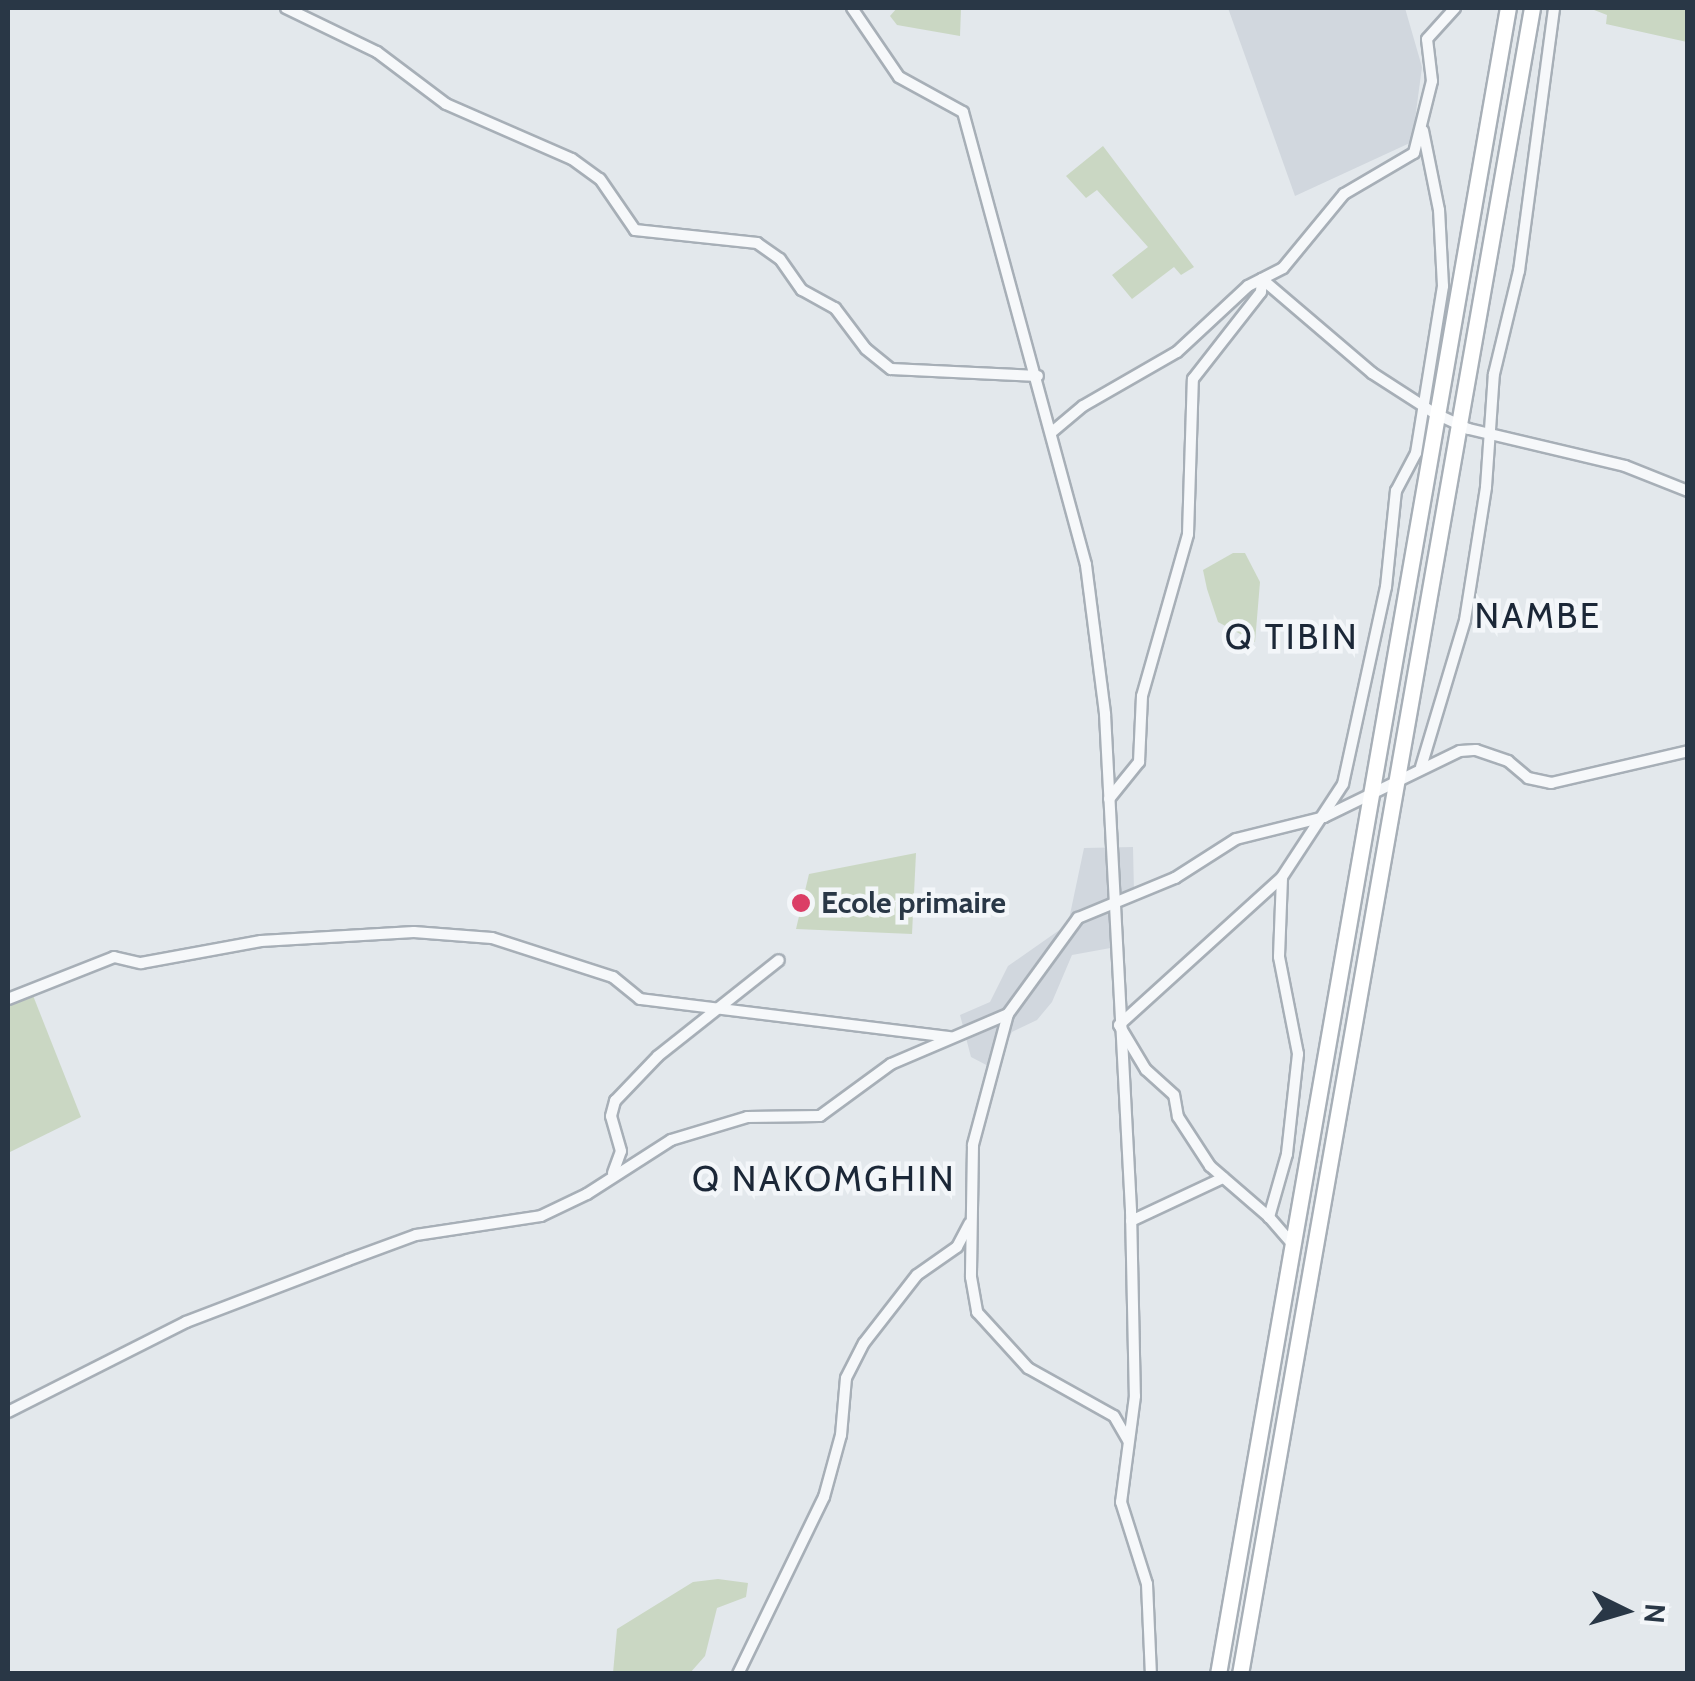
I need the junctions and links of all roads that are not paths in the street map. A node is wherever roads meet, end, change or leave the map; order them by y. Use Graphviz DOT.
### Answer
graph roads {
  1 [pos="286,8"];
  2 [pos="852,8"];
  3 [pos="1456,8"];
  4 [pos="1508,8"];
  5 [pos="1532,8"];
  6 [pos="1554,8"];
  7 [pos="1423,131"];
  8 [pos="1262,279"];
  9 [pos="1038,376"];
  10 [pos="1429,410"];
  11 [pos="1458,424"];
  12 [pos="1052,432"];
  13 [pos="1488,432"];
  14 [pos="1688,491"];
  15 [pos="1688,752"];
  16 [pos="1420,768"];
  17 [pos="1394,783"];
  18 [pos="1367,799"];
  19 [pos="1107,804"];
  20 [pos="1324,817"];
  21 [pos="1282,878"];
  22 [pos="1112,902"];
  23 [pos="779,960"];
  24 [pos="8,999"];
  25 [pos="714,1012"];
  26 [pos="1008,1014"];
  27 [pos="1120,1025"];
  28 [pos="950,1038"];
  29 [pos="613,1174"];
  30 [pos="1223,1178"];
  31 [pos="1270,1217"];
  32 [pos="1131,1221"];
  33 [pos="970,1223"];
  34 [pos="1292,1243"];
  35 [pos="8,1412"];
  36 [pos="1129,1441"];
  37 [pos="738,1674"];
  38 [pos="1152,1674"];
  39 [pos="1218,1674"];
  40 [pos="1240,1674"];
  1 -- 9 [label="street"];
  2 -- 9 [label="street"];
  3 -- 7 [label="street"];
  4 -- 10 [label="highway"];
  5 -- 11 [label="highway"];
  6 -- 13 [label="street"];
  7 -- 8 [label="street"];
  7 -- 10 [label="street"];
  8 -- 10 [label="street"];
  8 -- 12 [label="street"];
  8 -- 19 [label="street"];
  9 -- 12 [label="street"];
  10 -- 11 [label="street"];
  10 -- 18 [label="highway"];
  10 -- 20 [label="street"];
  11 -- 13 [label="street"];
  11 -- 17 [label="highway"];
  12 -- 19 [label="street"];
  13 -- 14 [label="street"];
  13 -- 16 [label="street"];
  15 -- 16 [label="street"];
  16 -- 17 [label="street"];
  17 -- 18 [label="street"];
  17 -- 40 [label="highway"];
  18 -- 20 [label="street"];
  18 -- 34 [label="highway"];
  19 -- 22 [label="street"];
  20 -- 21 [label="street"];
  20 -- 22 [label="street"];
  21 -- 27 [label="street"];
  21 -- 31 [label="street"];
  22 -- 26 [label="street"];
  22 -- 27 [label="street"];
  23 -- 25 [label="street"];
  24 -- 25 [label="street"];
  25 -- 28 [label="street"];
  25 -- 29 [label="street"];
  26 -- 28 [label="street"];
  26 -- 33 [label="street"];
  27 -- 30 [label="street"];
  27 -- 32 [label="street"];
  28 -- 29 [label="street"];
  29 -- 35 [label="street"];
  30 -- 31 [label="street"];
  30 -- 32 [label="street"];
  31 -- 34 [label="street"];
  32 -- 36 [label="street"];
  33 -- 36 [label="street"];
  33 -- 37 [label="street"];
  34 -- 39 [label="highway"];
  36 -- 38 [label="street"];
}
